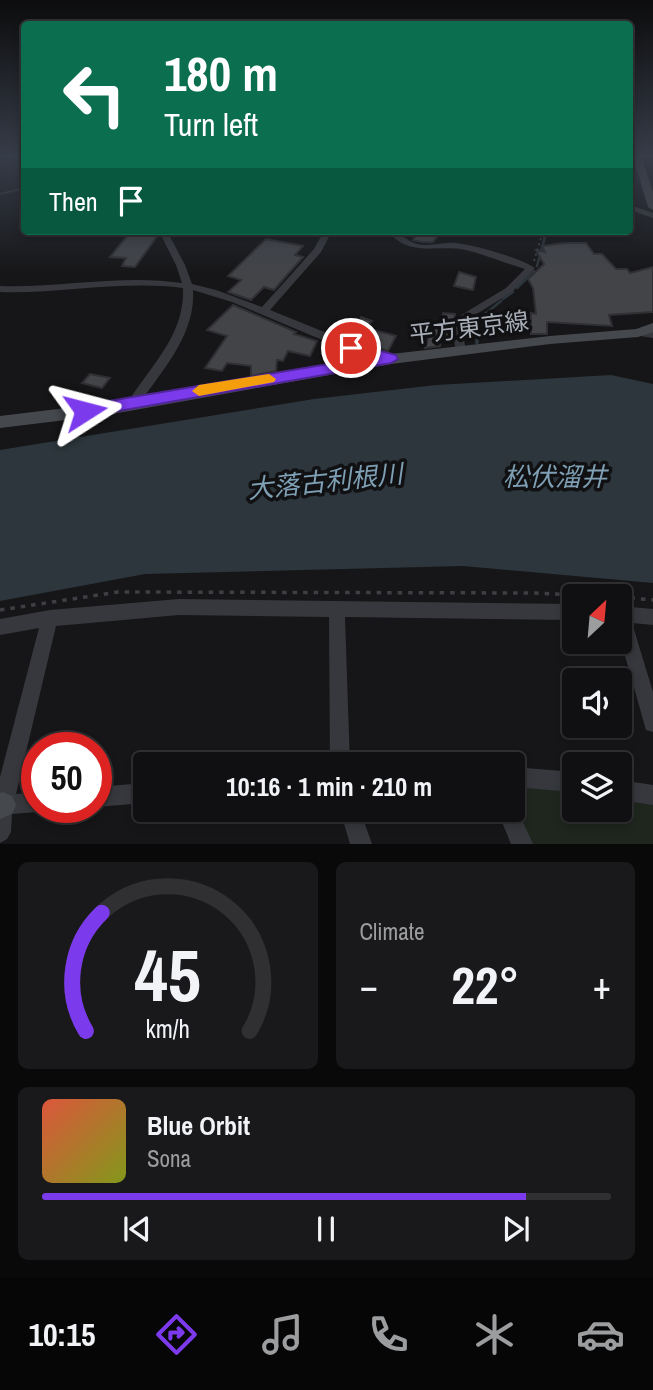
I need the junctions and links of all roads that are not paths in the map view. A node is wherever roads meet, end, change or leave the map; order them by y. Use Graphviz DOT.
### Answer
graph roads {
  1 [pos="633,208"];
  2 [pos="653,216"];
  3 [pos="165,235"];
  4 [pos="326,235"];
  5 [pos="395,235"];
  6 [pos="531,268"];
  7 [pos="188,287"];
  8 [pos="0,289"];
  9 [pos="264,310"];
  10 [pos="653,327"];
  11 [pos="646,334"];
  12 [pos="461,351"];
  13 [pos="391,359"];
  14 [pos="134,402"];
  15 [pos="0,422"];
  16 [pos="337,608"];
  17 [pos="632,609"];
  18 [pos="562,612"];
  19 [pos="653,617"];
  20 [pos="50,618"];
  21 [pos="0,627"];
  22 [pos="632,652"];
  23 [pos="653,723"];
  24 [pos="340,752"];
  25 [pos="525,778"];
  26 [pos="562,781"];
  27 [pos="632,792"];
  28 [pos="133,794"];
  29 [pos="653,795"];
  30 [pos="112,796"];
  31 [pos="21,803"];
  32 [pos="2,805"];
  33 [pos="355,822"];
  34 [pos="512,822"];
  35 [pos="0,832"];
  36 [pos="361,844"];
  37 [pos="522,844"];
  1 -- 2 [label="street"];
  3 -- 7 [label="street"];
  4 -- 9 [label="street"];
  5 -- 6 [label="street"];
  6 -- 12 [label="street"];
  7 -- 8 [label="street"];
  7 -- 9 [label="street"];
  7 -- 14 [label="street"];
  9 -- 13 [label="street"];
  10 -- 11 [label="main road, 平方東京線"];
  11 -- 12 [label="main road, 平方東京線"];
  12 -- 13 [label="main road, 平方東京線"];
  13 -- 14 [label="main road, 平方東京線"];
  14 -- 15 [label="main road, 平方東京線"];
  16 -- 18 [label="street"];
  16 -- 20 [label="street"];
  16 -- 24 [label="street"];
  17 -- 19 [label="street"];
  20 -- 21 [label="street"];
  20 -- 32 [label="street"];
  22 -- 23 [label="street"];
  25 -- 26 [label="street"];
  27 -- 29 [label="street"];
  28 -- 30 [label="street"];
  31 -- 32 [label="street"];
  32 -- 35 [label="street"];
  33 -- 36 [label="street"];
  34 -- 37 [label="street"];
}
